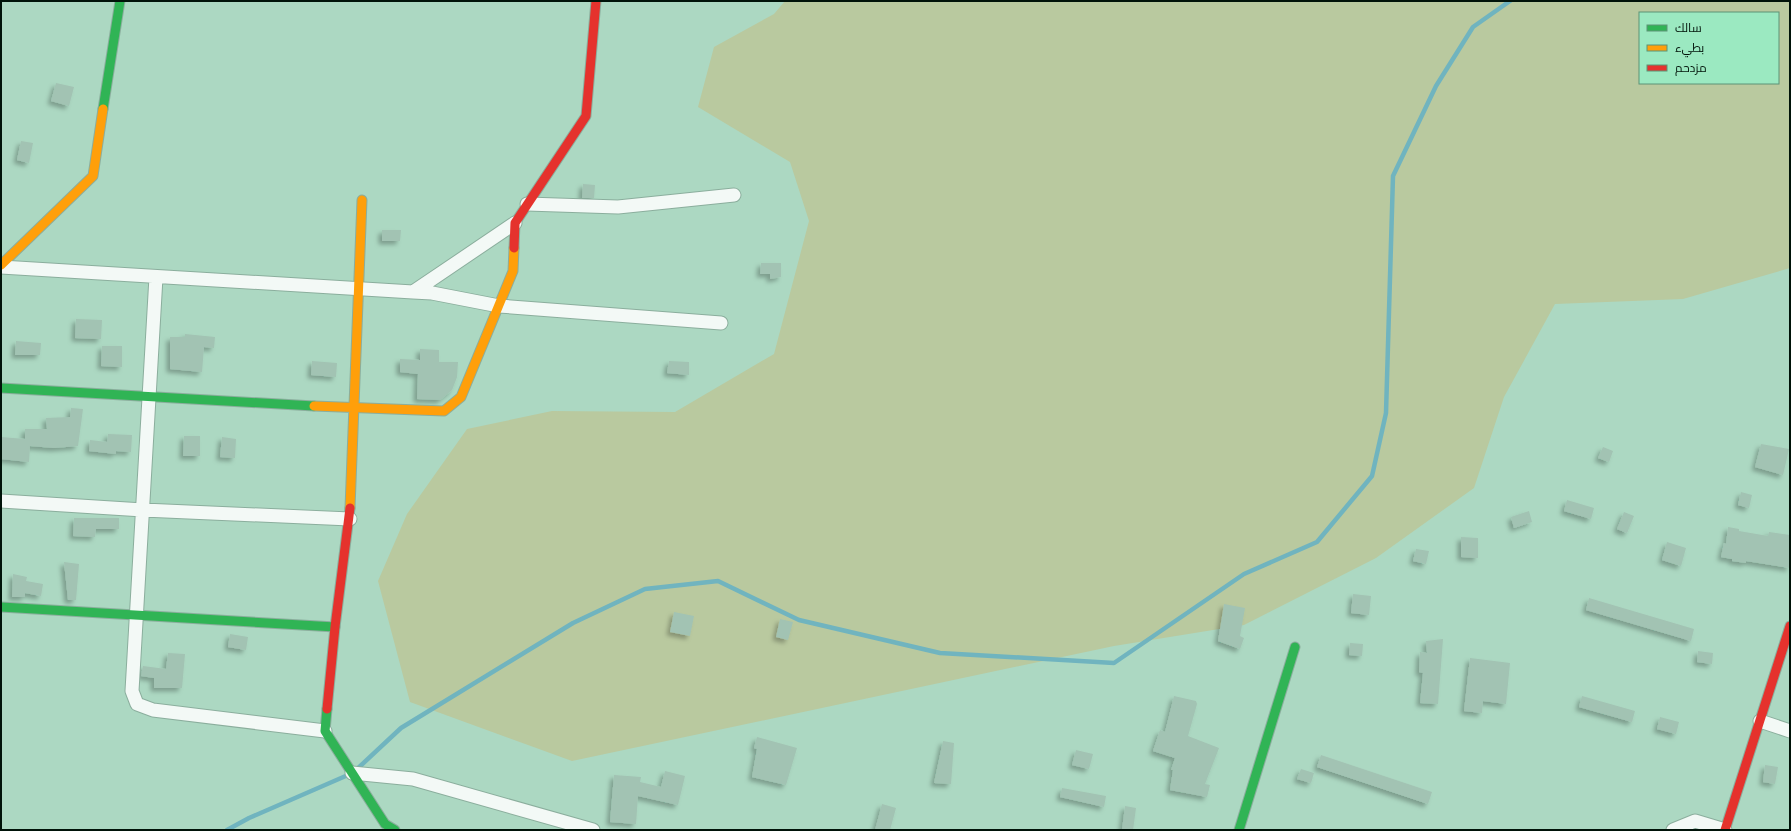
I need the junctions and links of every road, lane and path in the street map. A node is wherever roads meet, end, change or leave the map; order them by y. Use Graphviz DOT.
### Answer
graph roads {
  1 [pos="120,1"];
  2 [pos="596,1"];
  3 [pos="734,195"];
  4 [pos="362,200"];
  5 [pos="527,204"];
  6 [pos="515,223"];
  7 [pos="1,266"];
  8 [pos="156,277"];
  9 [pos="359,288"];
  10 [pos="413,292"];
  11 [pos="499,306"];
  12 [pos="721,323"];
  13 [pos="1,388"];
  14 [pos="150,395"];
  15 [pos="355,408"];
  16 [pos="1,501"];
  17 [pos="143,510"];
  18 [pos="350,519"];
  19 [pos="1,607"];
  20 [pos="136,616"];
  21 [pos="1788,620"];
  22 [pos="335,627"];
  23 [pos="1295,647"];
  24 [pos="1760,722"];
  25 [pos="1790,730"];
  26 [pos="325,731"];
  27 [pos="352,773"];
  28 [pos="395,830"];
  29 [pos="593,830"];
  30 [pos="1239,830"];
  31 [pos="1673,830"];
  32 [pos="1725,830"];
  1 -- 7 [label="street"];
  2 -- 5 [label="street"];
  3 -- 5 [label="street"];
  4 -- 9 [label="street"];
  5 -- 6 [label="street"];
  6 -- 10 [label="street"];
  6 -- 11 [label="street"];
  7 -- 8 [label="street"];
  8 -- 9 [label="street"];
  8 -- 14 [label="street"];
  9 -- 10 [label="street"];
  9 -- 15 [label="street"];
  10 -- 11 [label="street"];
  11 -- 12 [label="street"];
  11 -- 15 [label="street"];
  13 -- 14 [label="street"];
  14 -- 15 [label="street"];
  14 -- 17 [label="street"];
  15 -- 18 [label="street"];
  16 -- 17 [label="street"];
  17 -- 18 [label="street"];
  17 -- 20 [label="street"];
  18 -- 22 [label="street"];
  19 -- 20 [label="street"];
  20 -- 22 [label="street"];
  20 -- 26 [label="street"];
  21 -- 24 [label="street"];
  22 -- 26 [label="street"];
  23 -- 30 [label="street"];
  24 -- 25 [label="street"];
  24 -- 32 [label="street"];
  26 -- 27 [label="street"];
  27 -- 28 [label="street"];
  27 -- 29 [label="street"];
  31 -- 32 [label="street"];
}
